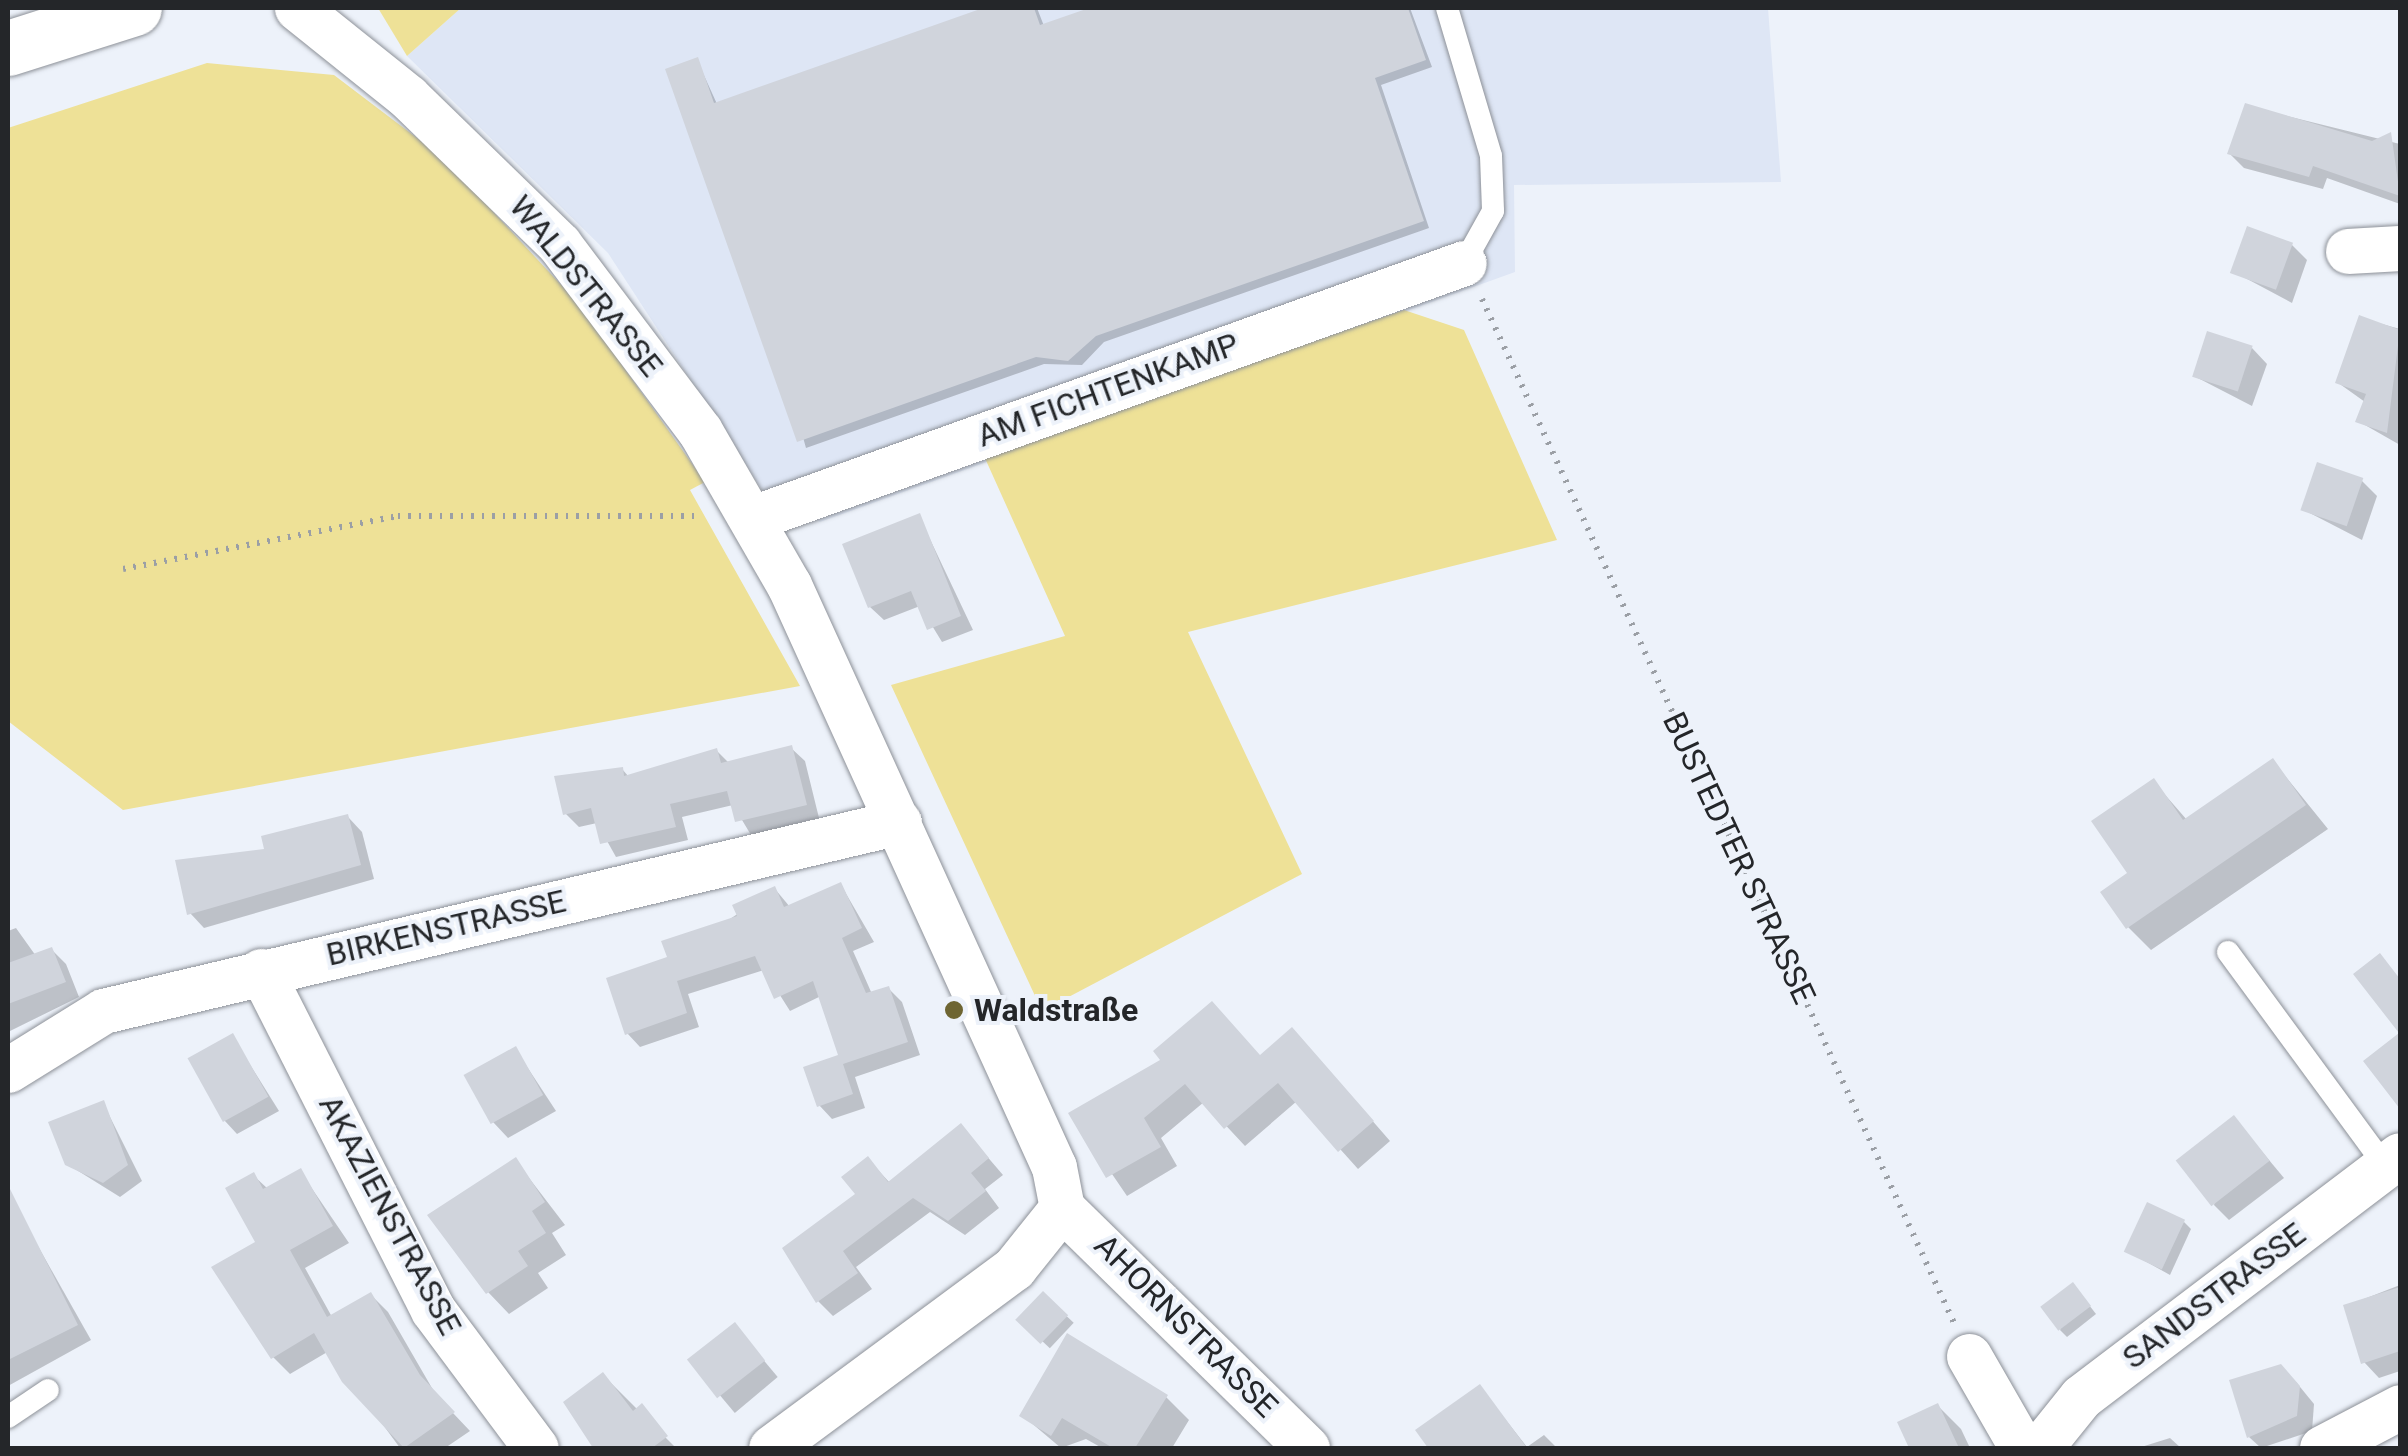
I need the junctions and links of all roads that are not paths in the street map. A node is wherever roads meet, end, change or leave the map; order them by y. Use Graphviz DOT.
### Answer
graph roads {
  1 [pos="134,8"];
  2 [pos="297,8"];
  3 [pos="1447,8"];
  4 [pos="8,48"];
  5 [pos="2400,248"];
  6 [pos="2348,251"];
  7 [pos="1464,262"];
  8 [pos="753,518"];
  9 [pos="898,822"];
  10 [pos="2228,952"];
  11 [pos="261,971"];
  12 [pos="8,1070"];
  13 [pos="2393,1160"];
  14 [pos="1062,1208"];
  15 [pos="1969,1356"];
  16 [pos="48,1390"];
  17 [pos="2400,1407"];
  18 [pos="8,1416"];
  19 [pos="536,1448"];
  20 [pos="772,1448"];
  21 [pos="1307,1448"];
  22 [pos="2022,1448"];
  23 [pos="2040,1448"];
  24 [pos="2322,1448"];
  1 -- 4 [label="highway"];
  2 -- 8 [label="street, WALDSTRASSE"];
  3 -- 7 [label="lane"];
  5 -- 6 [label="street"];
  7 -- 8 [label="street, AM FICHTENKAMP"];
  8 -- 9 [label="street, WALDSTRASSE"];
  9 -- 11 [label="street, BIRKENSTRASSE"];
  9 -- 14 [label="street, WALDSTRASSE"];
  10 -- 13 [label="lane"];
  11 -- 12 [label="street, BIRKENSTRASSE"];
  11 -- 19 [label="street, AKAZIENSTRASSE"];
  13 -- 23 [label="street, SANDSTRASSE"];
  14 -- 20 [label="street"];
  14 -- 21 [label="street, AHORNSTRASSE"];
  15 -- 22 [label="street"];
  16 -- 18 [label="lane"];
  17 -- 24 [label="street"];
}
